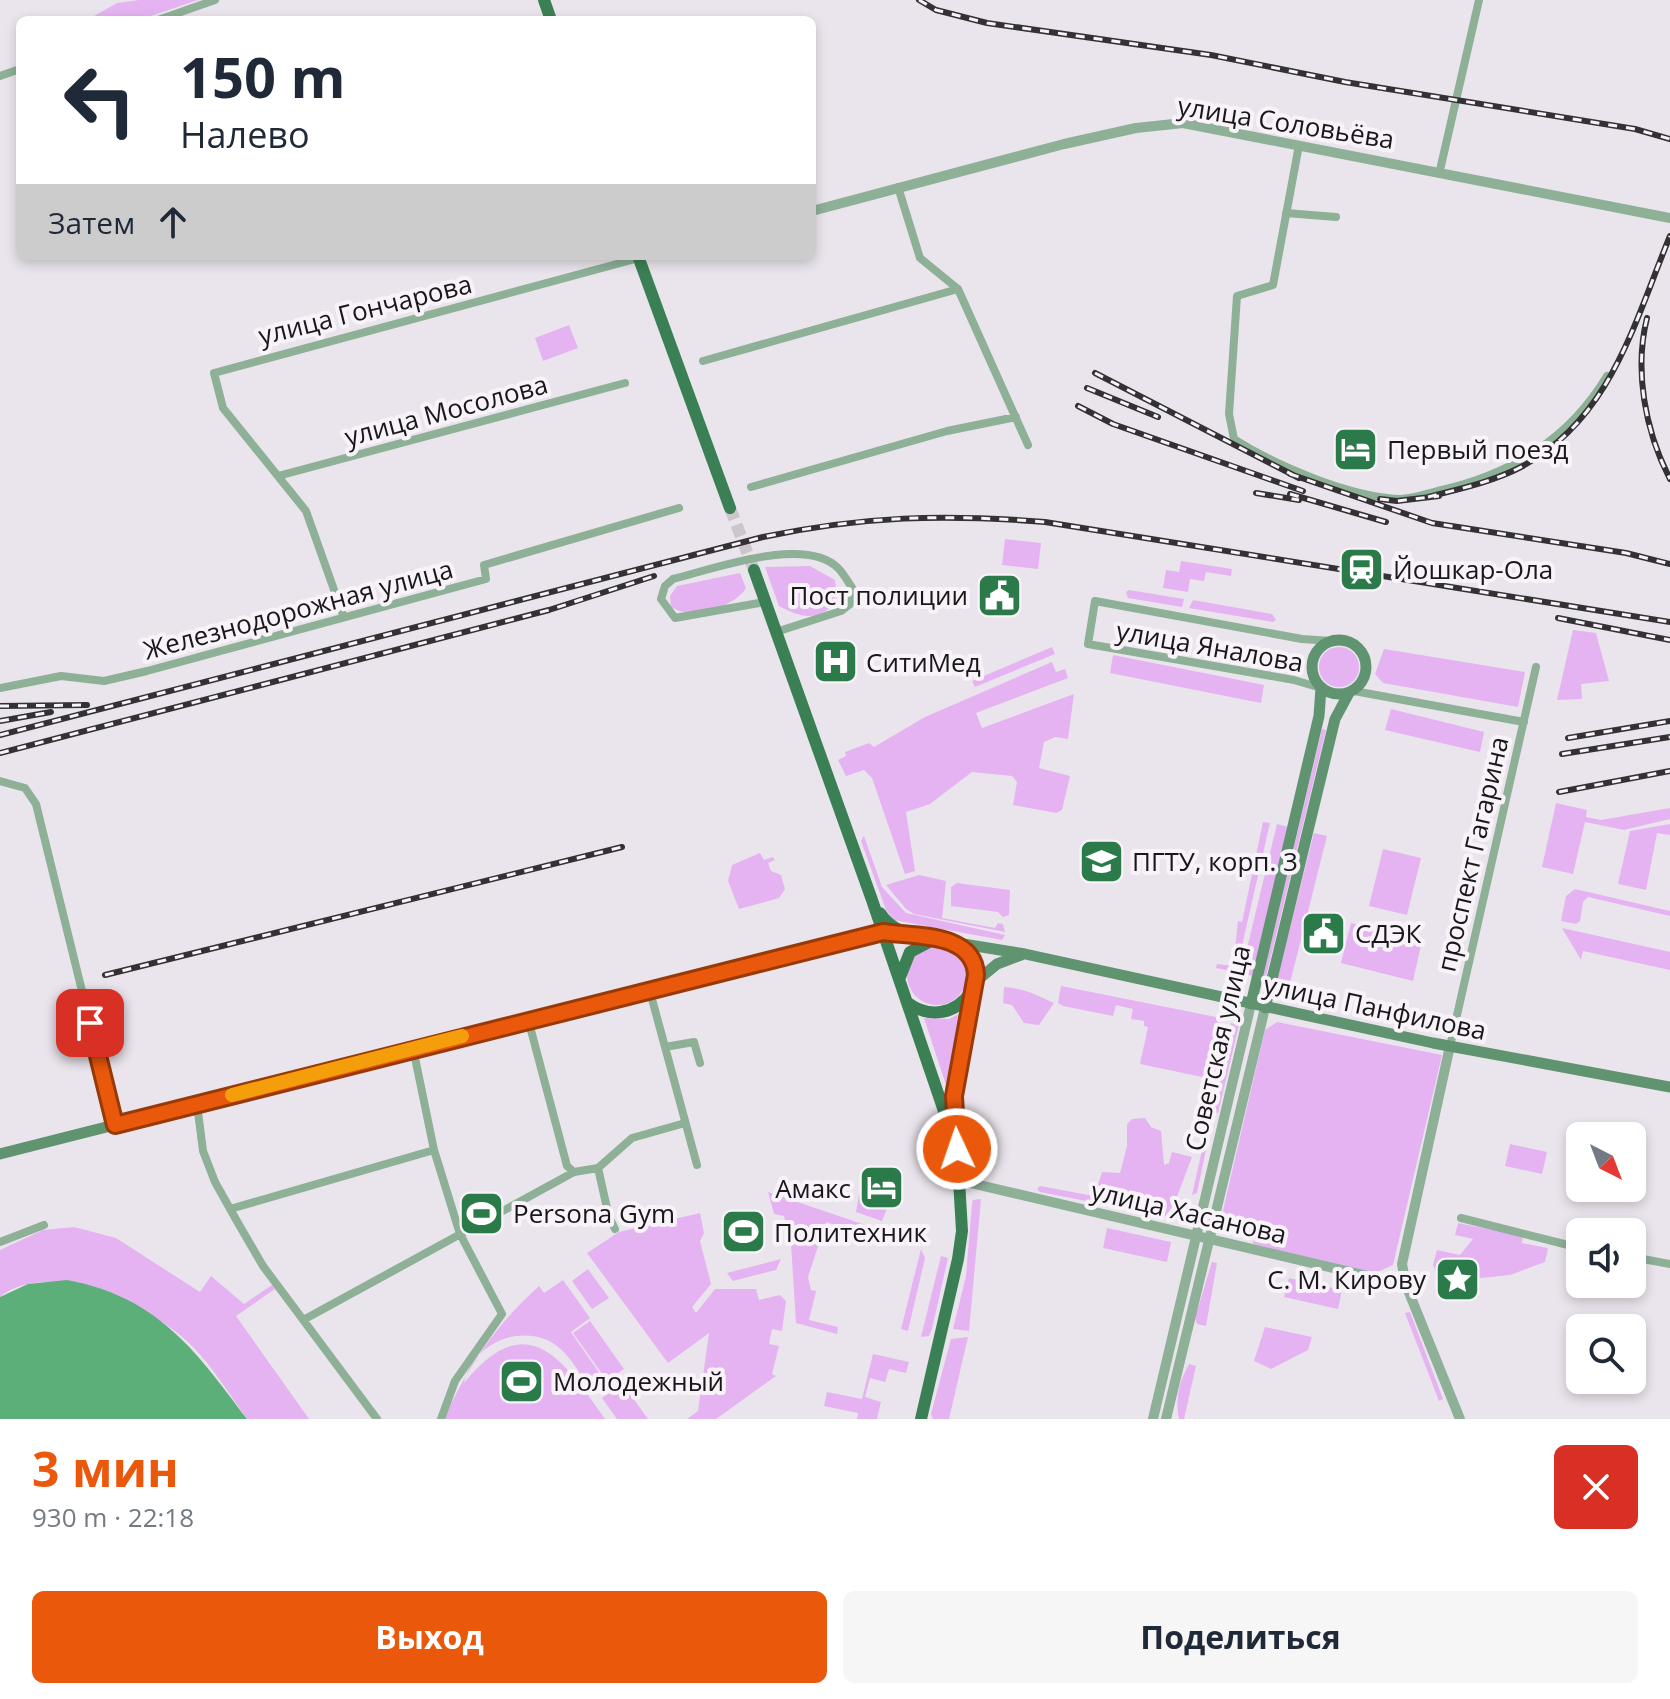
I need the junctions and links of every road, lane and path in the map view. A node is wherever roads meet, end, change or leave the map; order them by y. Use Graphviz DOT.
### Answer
graph roads {
  1 [pos="215,0"];
  2 [pos="1479,0"];
  3 [pos="169,16"];
  4 [pos="1299,145"];
  5 [pos="1440,170"];
  6 [pos="898,187"];
  7 [pos="816,210"];
  8 [pos="1286,213"];
  9 [pos="1336,217"];
  10 [pos="1670,218"];
  11 [pos="630,260"];
  12 [pos="642,260"];
  13 [pos="958,289"];
  14 [pos="703,361"];
  15 [pos="1607,376"];
  16 [pos="625,383"];
  17 [pos="1016,417"];
  18 [pos="1028,445"];
  19 [pos="278,476"];
  20 [pos="751,487"];
  21 [pos="679,508"];
  22 [pos="730,508"];
  23 [pos="754,570"];
  24 [pos="765,602"];
  25 [pos="343,615"];
  26 [pos="776,632"];
  27 [pos="1332,641"];
  28 [pos="1536,667"];
  29 [pos="0,688"];
  30 [pos="1321,688"];
  31 [pos="1352,692"];
  32 [pos="1524,722"];
  33 [pos="0,781"];
  34 [pos="872,900"];
  35 [pos="883,932"];
  36 [pos="912,936"];
  37 [pos="936,940"];
  38 [pos="957,943"];
  39 [pos="1025,954"];
  40 [pos="900,980"];
  41 [pos="974,987"];
  42 [pos="649,988"];
  43 [pos="908,1003"];
  44 [pos="1251,1004"];
  45 [pos="1265,1008"];
  46 [pos="528,1019"];
  47 [pos="1450,1046"];
  48 [pos="665,1047"];
  49 [pos="413,1048"];
  50 [pos="700,1063"];
  51 [pos="1670,1087"];
  52 [pos="197,1104"];
  53 [pos="685,1123"];
  54 [pos="115,1125"];
  55 [pos="957,1149"];
  56 [pos="434,1150"];
  57 [pos="0,1154"];
  58 [pos="697,1165"];
  59 [pos="598,1168"];
  60 [pos="574,1172"];
  61 [pos="962,1181"];
  62 [pos="230,1209"];
  63 [pos="1461,1218"];
  64 [pos="44,1225"];
  65 [pos="615,1229"];
  66 [pos="460,1234"];
  67 [pos="1195,1236"];
  68 [pos="1210,1239"];
  69 [pos="0,1242"];
  70 [pos="1566,1244"];
  71 [pos="1646,1260"];
  72 [pos="1670,1264"];
  73 [pos="1406,1285"];
  74 [pos="305,1319"];
  75 [pos="377,1419"];
  76 [pos="441,1419"];
  77 [pos="921,1419"];
  78 [pos="1153,1419"];
  79 [pos="1166,1419"];
  80 [pos="1460,1419"];
  1 -- 3 [label="street"];
  2 -- 5 [label="street"];
  4 -- 5 [label="street, улица Соловьёва"];
  4 -- 6 [label="street, улица Соловьёва"];
  4 -- 8 [label="street"];
  5 -- 10 [label="street, улица Соловьёва"];
  6 -- 7 [label="street"];
  6 -- 13 [label="street"];
  8 -- 9 [label="street"];
  8 -- 15 [label="street"];
  11 -- 19 [label="street, улица Гончарова"];
  12 -- 22 [label="main road"];
  13 -- 14 [label="street"];
  13 -- 17 [label="street"];
  16 -- 19 [label="street, улица Мосолова"];
  17 -- 18 [label="street"];
  17 -- 20 [label="street"];
  19 -- 25 [label="street"];
  21 -- 25 [label="street, Железнодорожная улица"];
  23 -- 24 [label="main road"];
  24 -- 26 [label="main road"];
  24 -- 26 [label="street"];
  25 -- 29 [label="street, Железнодорожная улица"];
  26 -- 34 [label="main road"];
  27 -- 30 [label="main road"];
  27 -- 30 [label="street, улица Яналова"];
  27 -- 31 [label="main road"];
  28 -- 32 [label="street, проспект Гагарина"];
  30 -- 31 [label="main road"];
  30 -- 44 [label="main road, Советская улица"];
  31 -- 32 [label="street"];
  31 -- 45 [label="main road, Советская улица"];
  32 -- 47 [label="street, проспект Гагарина"];
  33 -- 54 [label="street"];
  34 -- 35 [label="main road"];
  34 -- 36 [label="main road"];
  35 -- 36 [label="main road"];
  35 -- 40 [label="main road"];
  35 -- 42 [label="main road"];
  36 -- 37 [label="main road"];
  37 -- 38 [label="main road"];
  37 -- 40 [label="main road"];
  38 -- 39 [label="main road, улица Панфилова"];
  38 -- 41 [label="main road"];
  39 -- 41 [label="main road"];
  39 -- 44 [label="main road, улица Панфилова"];
  40 -- 43 [label="main road"];
  41 -- 43 [label="main road"];
  41 -- 55 [label="main road"];
  42 -- 46 [label="main road"];
  42 -- 48 [label="street"];
  43 -- 55 [label="main road"];
  44 -- 45 [label="main road, улица Панфилова"];
  44 -- 67 [label="street, Советская улица"];
  45 -- 47 [label="main road, улица Панфилова"];
  45 -- 68 [label="street, Советская улица"];
  46 -- 49 [label="main road"];
  46 -- 60 [label="street"];
  47 -- 51 [label="main road, улица Панфилова"];
  47 -- 73 [label="street, проспект Гагарина"];
  48 -- 50 [label="street"];
  48 -- 53 [label="street"];
  49 -- 52 [label="main road"];
  49 -- 56 [label="street"];
  52 -- 54 [label="main road"];
  52 -- 62 [label="street"];
  53 -- 58 [label="street"];
  53 -- 59 [label="street"];
  54 -- 57 [label="main road"];
  55 -- 61 [label="main road"];
  56 -- 62 [label="street"];
  56 -- 66 [label="street"];
  59 -- 60 [label="street"];
  59 -- 65 [label="street"];
  60 -- 66 [label="street"];
  61 -- 67 [label="street, улица Хасанова"];
  61 -- 77 [label="main road"];
  62 -- 74 [label="street"];
  63 -- 70 [label="street"];
  64 -- 69 [label="street"];
  66 -- 74 [label="street"];
  66 -- 76 [label="street"];
  67 -- 68 [label="street, улица Хасанова"];
  67 -- 78 [label="street, Советская улица"];
  68 -- 73 [label="street, улица Хасанова"];
  68 -- 79 [label="street, Советская улица"];
  71 -- 72 [label="street"];
  73 -- 80 [label="street, проспект Гагарина"];
  74 -- 75 [label="street"];
}
